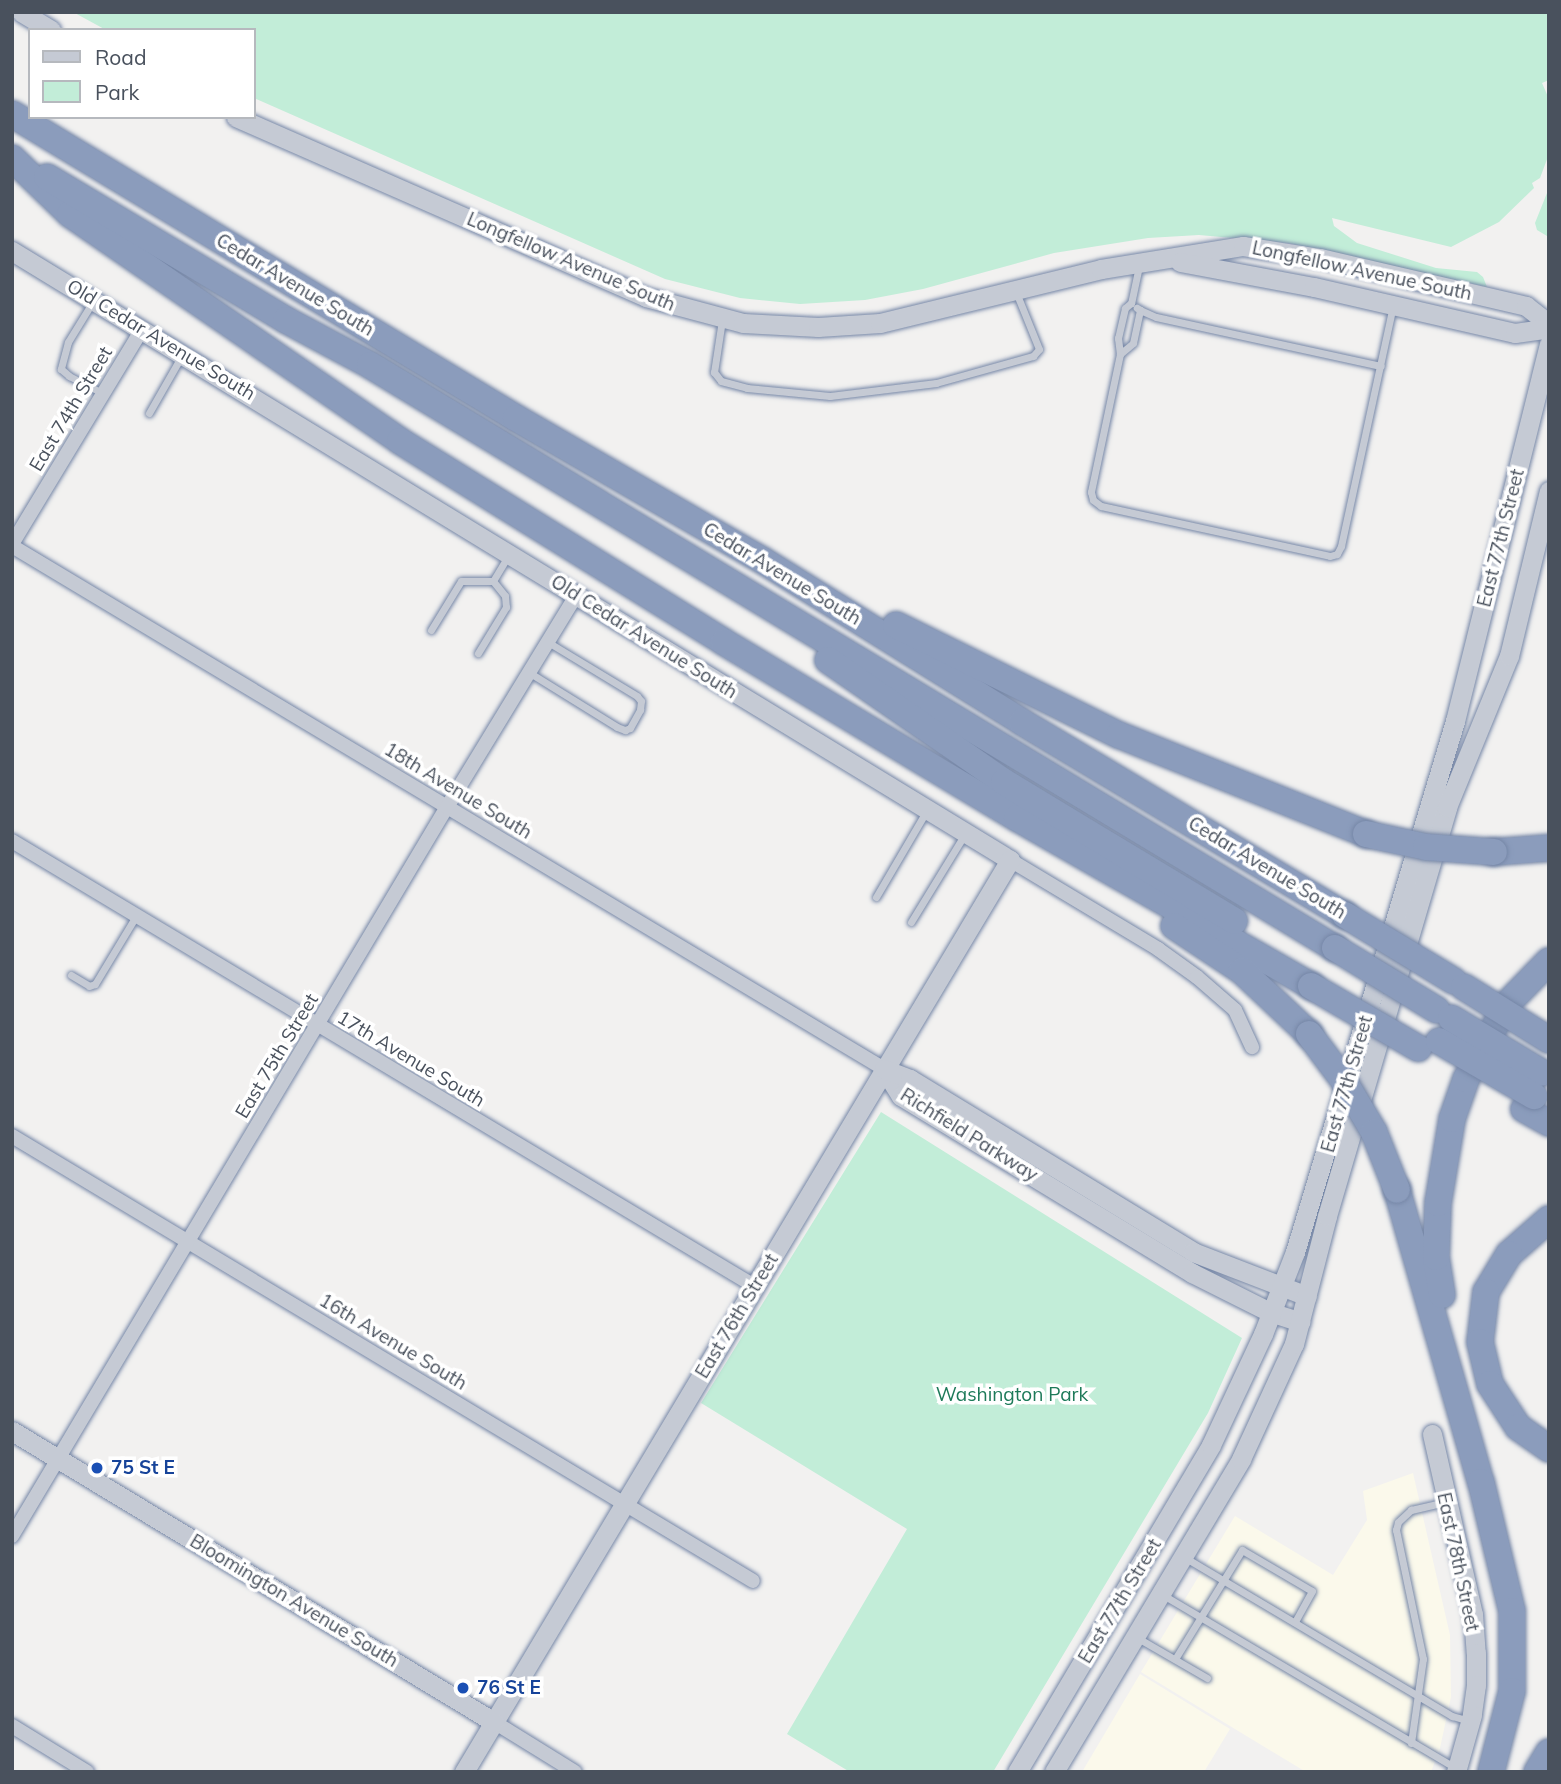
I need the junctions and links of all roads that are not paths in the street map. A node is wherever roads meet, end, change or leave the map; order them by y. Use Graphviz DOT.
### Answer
graph roads {
  1 [pos="21,12"];
  2 [pos="48,28"];
  3 [pos="12,114"];
  4 [pos="241,119"];
  5 [pos="12,157"];
  6 [pos="12,251"];
  7 [pos="1169,259"];
  8 [pos="1139,263"];
  9 [pos="1016,291"];
  10 [pos="94,300"];
  11 [pos="1131,303"];
  12 [pos="1394,306"];
  13 [pos="1140,310"];
  14 [pos="722,318"];
  15 [pos="1549,326"];
  16 [pos="142,329"];
  17 [pos="1549,344"];
  18 [pos="183,354"];
  19 [pos="1120,354"];
  20 [pos="1381,366"];
  21 [pos="103,393"];
  22 [pos="149,413"];
  23 [pos="1549,491"];
  24 [pos="647,531"];
  25 [pos="12,545"];
  26 [pos="509,553"];
  27 [pos="762,560"];
  28 [pos="493,581"];
  29 [pos="576,596"];
  30 [pos="431,630"];
  31 [pos="548,642"];
  32 [pos="478,653"];
  33 [pos="530,673"];
  34 [pos="447,807"];
  35 [pos="927,810"];
  36 [pos="1017,818"];
  37 [pos="966,834"];
  38 [pos="12,841"];
  39 [pos="1549,848"];
  40 [pos="1010,860"];
  41 [pos="876,897"];
  42 [pos="136,916"];
  43 [pos="911,922"];
  44 [pos="1549,961"];
  45 [pos="71,975"];
  46 [pos="1316,979"];
  47 [pos="318,1025"];
  48 [pos="1434,1034"];
  49 [pos="1549,1040"];
  50 [pos="1252,1047"];
  51 [pos="884,1069"];
  52 [pos="1540,1092"];
  53 [pos="1549,1123"];
  54 [pos="12,1136"];
  55 [pos="1549,1219"];
  56 [pos="187,1242"];
  57 [pos="754,1286"];
  58 [pos="1280,1286"];
  59 [pos="1307,1296"];
  60 [pos="1270,1312"];
  61 [pos="1300,1322"];
  62 [pos="12,1431"];
  63 [pos="1433,1434"];
  64 [pos="1549,1448"];
  65 [pos="57,1458"];
  66 [pos="1481,1482"];
  67 [pos="1446,1502"];
  68 [pos="625,1503"];
  69 [pos="12,1536"];
  70 [pos="1183,1556"];
  71 [pos="1224,1580"];
  72 [pos="753,1581"];
  73 [pos="1160,1594"];
  74 [pos="1200,1618"];
  75 [pos="1295,1622"];
  76 [pos="1135,1637"];
  77 [pos="1175,1660"];
  78 [pos="1207,1678"];
  79 [pos="1419,1696"];
  80 [pos="1471,1721"];
  81 [pos="494,1722"];
  82 [pos="12,1726"];
  83 [pos="1412,1743"];
  84 [pos="1549,1752"];
  85 [pos="1457,1770"];
  86 [pos="88,1772"];
  87 [pos="464,1772"];
  88 [pos="575,1772"];
  89 [pos="1017,1772"];
  90 [pos="1054,1772"];
  91 [pos="1491,1772"];
  92 [pos="1537,1772"];
  1 -- 2 [label="street"];
  3 -- 27 [label="highway, Cedar Avenue South"];
  4 -- 14 [label="street, Longfellow Avenue South"];
  5 -- 24 [label="highway, Cedar Avenue South"];
  5 -- 36 [label="highway"];
  6 -- 10 [label="street, Old Cedar Avenue South"];
  7 -- 8 [label="street, Longfellow Avenue South"];
  7 -- 12 [label="street, Longfellow Avenue South"];
  7 -- 15 [label="street, Longfellow Avenue South"];
  8 -- 9 [label="street, Longfellow Avenue South"];
  8 -- 11 [label="lane"];
  9 -- 14 [label="street, Longfellow Avenue South"];
  9 -- 14 [label="lane"];
  10 -- 16 [label="street, Old Cedar Avenue South"];
  10 -- 21 [label="lane"];
  11 -- 13 [label="lane"];
  11 -- 19 [label="lane"];
  12 -- 15 [label="street, Longfellow Avenue South"];
  12 -- 20 [label="lane"];
  13 -- 19 [label="lane"];
  13 -- 20 [label="lane"];
  16 -- 18 [label="street, Old Cedar Avenue South"];
  16 -- 21 [label="street, East 74th Street"];
  17 -- 58 [label="street, East 77th Street"];
  18 -- 22 [label="lane"];
  18 -- 26 [label="street, Old Cedar Avenue South"];
  19 -- 20 [label="lane"];
  21 -- 25 [label="street, East 74th Street"];
  23 -- 59 [label="street, East 77th Street"];
  24 -- 46 [label="highway"];
  24 -- 48 [label="highway, Cedar Avenue South, bridge"];
  25 -- 34 [label="street, 18th Avenue South"];
  26 -- 28 [label="lane"];
  26 -- 29 [label="street, Old Cedar Avenue South"];
  27 -- 39 [label="highway, bridge"];
  27 -- 49 [label="highway, Cedar Avenue South, bridge"];
  28 -- 30 [label="lane"];
  28 -- 32 [label="lane"];
  29 -- 31 [label="street, East 75th Street"];
  29 -- 35 [label="street, Old Cedar Avenue South"];
  31 -- 33 [label="street, East 75th Street"];
  31 -- 33 [label="lane"];
  33 -- 34 [label="street, East 75th Street"];
  34 -- 47 [label="street, East 75th Street"];
  34 -- 51 [label="street, 18th Avenue South"];
  35 -- 37 [label="street, Old Cedar Avenue South"];
  35 -- 41 [label="lane"];
  36 -- 46 [label="highway"];
  36 -- 66 [label="highway, bridge"];
  37 -- 40 [label="street, Old Cedar Avenue South"];
  37 -- 43 [label="lane"];
  38 -- 42 [label="street, 17th Avenue South"];
  40 -- 50 [label="street, Old Cedar Avenue South"];
  40 -- 51 [label="street, East 76th Street"];
  42 -- 45 [label="lane"];
  42 -- 47 [label="street, 17th Avenue South"];
  44 -- 66 [label="highway"];
  46 -- 48 [label="highway"];
  47 -- 56 [label="street, East 75th Street"];
  47 -- 57 [label="street, 17th Avenue South"];
  48 -- 52 [label="highway, Cedar Avenue South, bridge"];
  48 -- 52 [label="highway"];
  51 -- 57 [label="street, East 76th Street"];
  51 -- 58 [label="street, Richfield Parkway"];
  51 -- 60 [label="street, Richfield Parkway"];
  52 -- 53 [label="highway"];
  54 -- 56 [label="street, 16th Avenue South"];
  55 -- 64 [label="highway"];
  56 -- 65 [label="street, East 75th Street"];
  56 -- 68 [label="street, 16th Avenue South"];
  57 -- 68 [label="street, East 76th Street"];
  58 -- 59 [label="street, Richfield Parkway"];
  58 -- 60 [label="street, East 77th Street"];
  59 -- 61 [label="street, East 77th Street"];
  60 -- 61 [label="street, Richfield Parkway"];
  60 -- 89 [label="street, East 77th Street"];
  61 -- 70 [label="street, East 77th Street"];
  62 -- 65 [label="street, Bloomington Avenue South"];
  63 -- 67 [label="street, East 78th Street"];
  65 -- 69 [label="street, East 75th Street"];
  65 -- 81 [label="street, Bloomington Avenue South"];
  66 -- 91 [label="highway"];
  67 -- 79 [label="lane"];
  67 -- 80 [label="street, East 78th Street"];
  68 -- 72 [label="street, 16th Avenue South"];
  68 -- 81 [label="street, East 76th Street"];
  70 -- 71 [label="lane"];
  70 -- 73 [label="street, East 77th Street"];
  71 -- 74 [label="lane"];
  71 -- 75 [label="lane"];
  71 -- 75 [label="lane"];
  73 -- 74 [label="lane"];
  73 -- 76 [label="street, East 77th Street"];
  74 -- 77 [label="lane"];
  74 -- 83 [label="lane"];
  75 -- 79 [label="lane"];
  76 -- 77 [label="lane"];
  76 -- 90 [label="street, East 77th Street"];
  77 -- 78 [label="lane"];
  79 -- 80 [label="lane"];
  79 -- 83 [label="lane"];
  80 -- 85 [label="street, East 78th Street"];
  81 -- 87 [label="street, East 76th Street"];
  81 -- 88 [label="street, Bloomington Avenue South"];
  82 -- 86 [label="street"];
  83 -- 85 [label="lane"];
  84 -- 92 [label="highway"];
}
